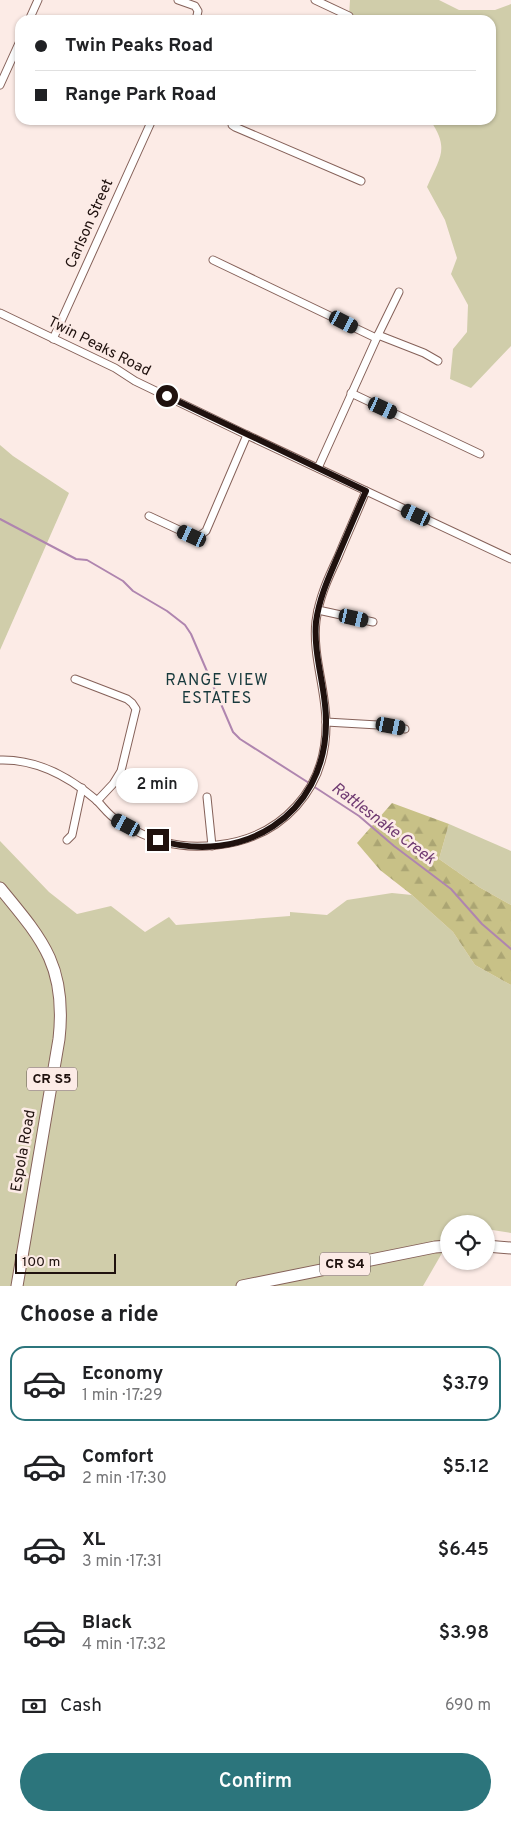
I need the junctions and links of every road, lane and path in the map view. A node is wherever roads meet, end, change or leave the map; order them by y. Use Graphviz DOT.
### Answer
graph roads {
  1 [pos="38,0"];
  2 [pos="315,0"];
  3 [pos="180,1"];
  4 [pos="31,15"];
  5 [pos="197,15"];
  6 [pos="347,15"];
  7 [pos="15,52"];
  8 [pos="0,85"];
  9 [pos="150,125"];
  10 [pos="232,125"];
  11 [pos="362,181"];
  12 [pos="213,260"];
  13 [pos="399,292"];
  14 [pos="0,313"];
  15 [pos="377,337"];
  16 [pos="53,339"];
  17 [pos="438,361"];
  18 [pos="351,393"];
  19 [pos="247,435"];
  20 [pos="480,454"];
  21 [pos="318,468"];
  22 [pos="366,491"];
  23 [pos="149,516"];
  24 [pos="511,559"];
  25 [pos="318,610"];
  26 [pos="373,622"];
  27 [pos="75,679"];
  28 [pos="326,722"];
  29 [pos="405,729"];
  30 [pos="0,760"];
  31 [pos="82,788"];
  32 [pos="207,797"];
  33 [pos="97,801"];
  34 [pos="67,840"];
  35 [pos="212,846"];
  36 [pos="0,888"];
  37 [pos="440,1247"];
  38 [pos="495,1247"];
  39 [pos="511,1248"];
  40 [pos="17,1286"];
  41 [pos="242,1286"];
  1 -- 4 [label="street"];
  2 -- 6 [label="street"];
  3 -- 5 [label="street"];
  7 -- 8 [label="street"];
  9 -- 16 [label="street, Carlson Street"];
  10 -- 11 [label="street"];
  12 -- 15 [label="street"];
  13 -- 15 [label="street"];
  14 -- 16 [label="street, Twin Peaks Road"];
  15 -- 17 [label="street"];
  15 -- 18 [label="street"];
  16 -- 19 [label="street, Twin Peaks Road"];
  18 -- 20 [label="street"];
  18 -- 21 [label="street"];
  19 -- 21 [label="street, Twin Peaks Road"];
  19 -- 23 [label="street"];
  21 -- 22 [label="street, Twin Peaks Road"];
  22 -- 24 [label="street, Twin Peaks Road"];
  22 -- 25 [label="street"];
  25 -- 26 [label="street"];
  25 -- 28 [label="street"];
  27 -- 33 [label="street"];
  28 -- 29 [label="street"];
  28 -- 35 [label="street"];
  30 -- 31 [label="street"];
  31 -- 33 [label="street"];
  31 -- 34 [label="street"];
  32 -- 35 [label="street"];
  33 -- 35 [label="street"];
  36 -- 40 [label="main road, Espola Road / CR S5"];
  37 -- 41 [label="main road, CR S4"];
  38 -- 39 [label="main road"];
}
